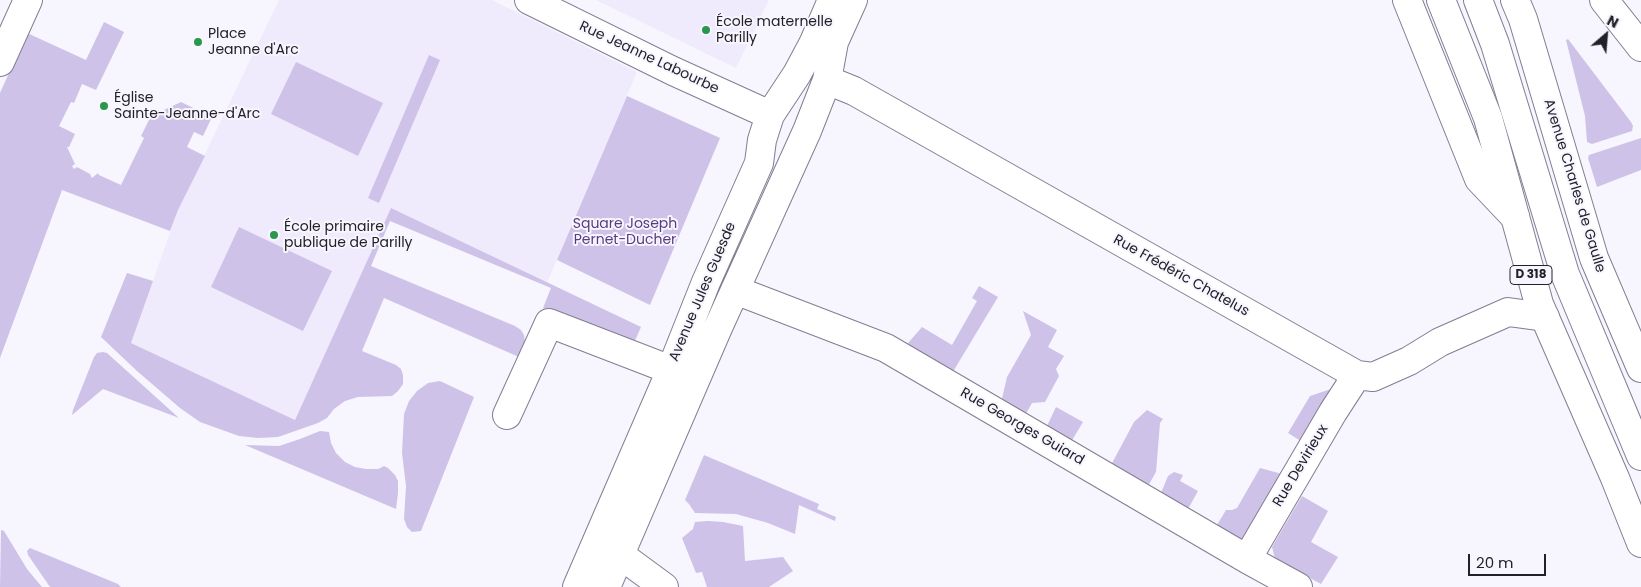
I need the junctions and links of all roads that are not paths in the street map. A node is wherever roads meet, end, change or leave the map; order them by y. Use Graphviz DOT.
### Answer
graph roads {
  1 [pos="28,0"];
  2 [pos="529,0"];
  3 [pos="832,0"];
  4 [pos="853,0"];
  5 [pos="1407,0"];
  6 [pos="1441,0"];
  7 [pos="1478,0"];
  8 [pos="1515,0"];
  9 [pos="1604,0"];
  10 [pos="1641,47"];
  11 [pos="0,62"];
  12 [pos="827,80"];
  13 [pos="770,114"];
  14 [pos="1515,216"];
  15 [pos="735,290"];
  16 [pos="1545,317"];
  17 [pos="1641,368"];
  18 [pos="670,370"];
  19 [pos="1357,375"];
  20 [pos="507,415"];
  21 [pos="1641,456"];
  22 [pos="1641,543"];
  23 [pos="595,545"];
  24 [pos="621,556"];
  25 [pos="1247,559"];
  26 [pos="578,587"];
  27 [pos="606,587"];
  28 [pos="664,587"];
  29 [pos="1298,587"];
  1 -- 11 [label="street"];
  2 -- 13 [label="street, Rue Jeanne Labourbe"];
  3 -- 13 [label="street, Avenue Jules Guesde"];
  4 -- 12 [label="street, Avenue Jules Guesde"];
  5 -- 14 [label="street"];
  6 -- 14 [label="street, D 318"];
  7 -- 21 [label="street"];
  8 -- 17 [label="street, Avenue Charles de Gaulle"];
  9 -- 10 [label="street"];
  12 -- 15 [label="street, Avenue Jules Guesde"];
  12 -- 19 [label="street, Rue Frédéric Chatelus"];
  13 -- 18 [label="street, Avenue Jules Guesde"];
  14 -- 16 [label="street, D 318"];
  15 -- 24 [label="street, Avenue Jules Guesde"];
  15 -- 25 [label="street, Rue Georges Guiard"];
  16 -- 19 [label="street"];
  16 -- 22 [label="street, D 318"];
  18 -- 20 [label="street"];
  18 -- 23 [label="street, Avenue Jules Guesde"];
  19 -- 25 [label="street, Rue Devirieux"];
  23 -- 24 [label="street"];
  23 -- 26 [label="street, Avenue Jules Guesde"];
  24 -- 27 [label="street, Avenue Jules Guesde"];
  24 -- 28 [label="street"];
  25 -- 29 [label="street, Rue Georges Guiard"];
}
